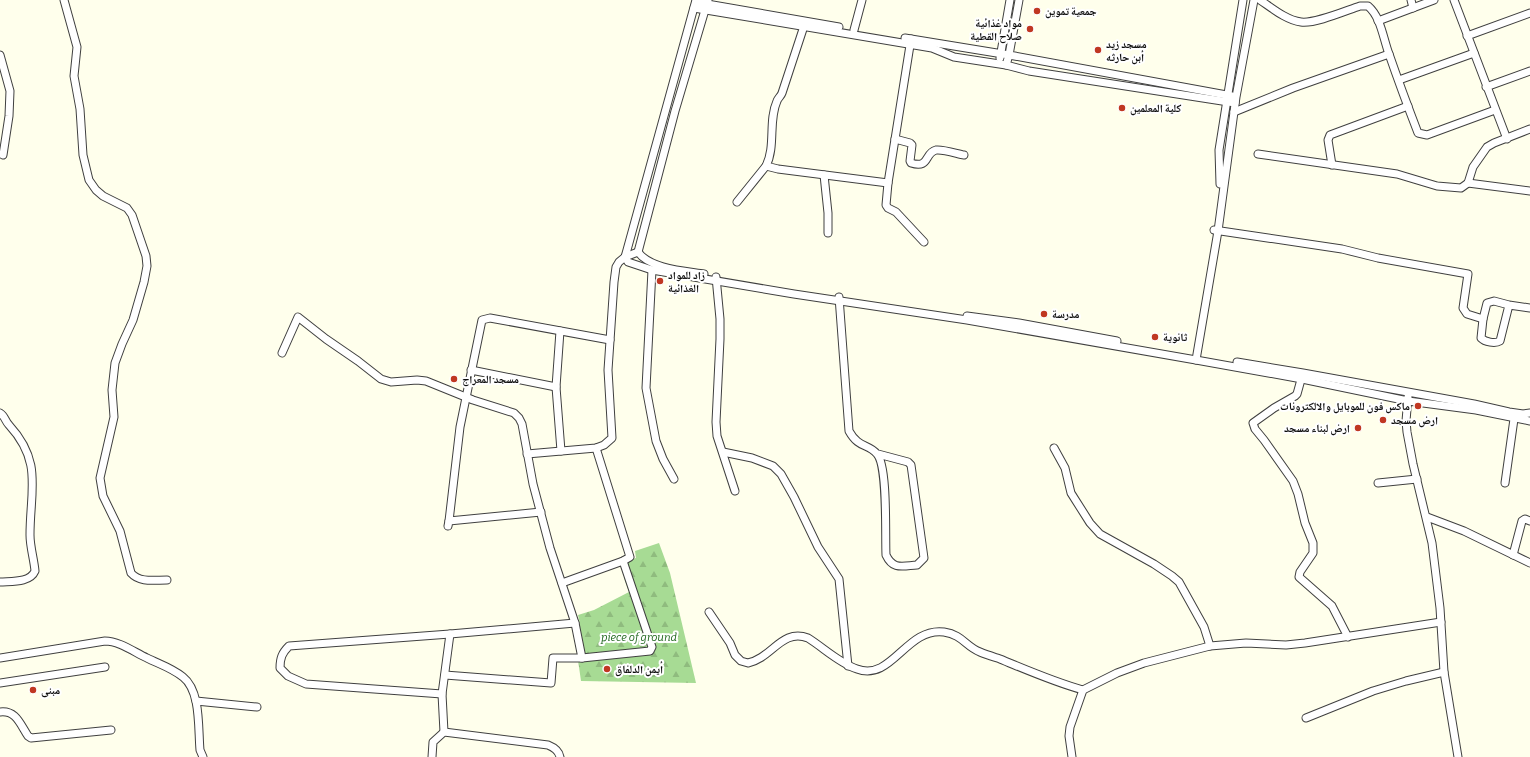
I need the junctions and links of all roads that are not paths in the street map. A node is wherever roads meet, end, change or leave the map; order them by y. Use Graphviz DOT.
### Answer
graph roads {
  1 [pos="64,0"];
  2 [pos="862,0"];
  3 [pos="1010,0"];
  4 [pos="1019,0"];
  5 [pos="1244,0"];
  6 [pos="1254,0"];
  7 [pos="1260,0"];
  8 [pos="1411,0"];
  9 [pos="1434,0"];
  10 [pos="1454,0"];
  11 [pos="696,3"];
  12 [pos="707,4"];
  13 [pos="1413,8"];
  14 [pos="1530,13"];
  15 [pos="1378,22"];
  16 [pos="804,26"];
  17 [pos="854,30"];
  18 [pos="1468,36"];
  19 [pos="911,42"];
  20 [pos="1474,53"];
  21 [pos="1001,54"];
  22 [pos="1389,54"];
  23 [pos="0,55"];
  24 [pos="1009,55"];
  25 [pos="1002,65"];
  26 [pos="1530,71"];
  27 [pos="1399,80"];
  28 [pos="1486,86"];
  29 [pos="1227,99"];
  30 [pos="1236,100"];
  31 [pos="1408,106"];
  32 [pos="1495,110"];
  33 [pos="1234,112"];
  34 [pos="1530,129"];
  35 [pos="895,139"];
  36 [pos="1506,139"];
  37 [pos="1258,154"];
  38 [pos="3,155"];
  39 [pos="964,155"];
  40 [pos="1332,165"];
  41 [pos="766,166"];
  42 [pos="824,175"];
  43 [pos="888,183"];
  44 [pos="1468,183"];
  45 [pos="1530,191"];
  46 [pos="736,202"];
  47 [pos="1216,230"];
  48 [pos="828,233"];
  49 [pos="924,242"];
  50 [pos="638,252"];
  51 [pos="625,257"];
  52 [pos="652,270"];
  53 [pos="716,279"];
  54 [pos="839,299"];
  55 [pos="1509,305"];
  56 [pos="1530,308"];
  57 [pos="1483,319"];
  58 [pos="560,331"];
  59 [pos="610,340"];
  60 [pos="282,353"];
  61 [pos="1194,357"];
  62 [pos="472,370"];
  63 [pos="1302,376"];
  64 [pos="556,387"];
  65 [pos="1408,397"];
  66 [pos="466,398"];
  67 [pos="0,413"];
  68 [pos="1530,413"];
  69 [pos="1514,418"];
  70 [pos="1530,421"];
  71 [pos="596,448"];
  72 [pos="1054,448"];
  73 [pos="561,451"];
  74 [pos="723,452"];
  75 [pos="527,454"];
  76 [pos="878,454"];
  77 [pos="674,479"];
  78 [pos="1417,479"];
  79 [pos="1378,483"];
  80 [pos="1505,484"];
  81 [pos="735,491"];
  82 [pos="541,512"];
  83 [pos="1427,516"];
  84 [pos="1530,521"];
  85 [pos="1513,555"];
  86 [pos="623,561"];
  87 [pos="1530,563"];
  88 [pos="167,580"];
  89 [pos="0,582"];
  90 [pos="562,583"];
  91 [pos="708,612"];
  92 [pos="1441,622"];
  93 [pos="575,623"];
  94 [pos="450,634"];
  95 [pos="1348,637"];
  96 [pos="1210,646"];
  97 [pos="0,658"];
  98 [pos="582,658"];
  99 [pos="848,666"];
  100 [pos="105,667"];
  101 [pos="1444,672"];
  102 [pos="445,675"];
  103 [pos="0,683"];
  104 [pos="1083,690"];
  105 [pos="442,694"];
  106 [pos="196,701"];
  107 [pos="257,707"];
  108 [pos="0,712"];
  109 [pos="1306,718"];
  110 [pos="111,730"];
  111 [pos="444,732"];
  112 [pos="203,757"];
  113 [pos="432,757"];
  114 [pos="560,757"];
  115 [pos="1072,757"];
  116 [pos="1458,757"];
  1 -- 88 [label="street"];
  2 -- 17 [label="street"];
  3 -- 21 [label="street"];
  4 -- 24 [label="street"];
  5 -- 29 [label="street"];
  6 -- 30 [label="street"];
  7 -- 15 [label="street"];
  8 -- 13 [label="street"];
  9 -- 13 [label="street"];
  10 -- 18 [label="street"];
  11 -- 12 [label="street"];
  11 -- 51 [label="street"];
  12 -- 16 [label="street"];
  12 -- 17 [label="street"];
  12 -- 50 [label="street"];
  13 -- 15 [label="street"];
  14 -- 18 [label="street"];
  15 -- 22 [label="street"];
  16 -- 19 [label="street"];
  16 -- 41 [label="street"];
  17 -- 19 [label="street"];
  18 -- 20 [label="street"];
  19 -- 21 [label="street"];
  19 -- 25 [label="street"];
  19 -- 35 [label="street"];
  20 -- 27 [label="street"];
  20 -- 28 [label="street"];
  21 -- 24 [label="street"];
  21 -- 25 [label="street"];
  22 -- 27 [label="street"];
  22 -- 33 [label="street"];
  23 -- 38 [label="street"];
  24 -- 25 [label="street"];
  24 -- 29 [label="street"];
  25 -- 29 [label="street"];
  26 -- 28 [label="street"];
  27 -- 31 [label="street"];
  28 -- 32 [label="street"];
  29 -- 30 [label="street"];
  29 -- 47 [label="street"];
  30 -- 33 [label="street"];
  31 -- 32 [label="street"];
  31 -- 40 [label="street"];
  32 -- 36 [label="street"];
  33 -- 47 [label="street"];
  34 -- 36 [label="street"];
  35 -- 39 [label="street"];
  35 -- 43 [label="street"];
  36 -- 44 [label="street"];
  37 -- 40 [label="street"];
  40 -- 44 [label="street"];
  41 -- 42 [label="street"];
  41 -- 46 [label="street"];
  42 -- 43 [label="street"];
  42 -- 48 [label="street"];
  43 -- 49 [label="street"];
  44 -- 45 [label="street"];
  47 -- 57 [label="street"];
  47 -- 61 [label="street"];
  50 -- 51 [label="street"];
  50 -- 53 [label="street"];
  51 -- 52 [label="street"];
  51 -- 59 [label="street"];
  52 -- 53 [label="street"];
  52 -- 77 [label="street"];
  53 -- 54 [label="street"];
  53 -- 74 [label="street"];
  54 -- 61 [label="street"];
  54 -- 76 [label="street"];
  55 -- 56 [label="street"];
  55 -- 57 [label="street"];
  55 -- 57 [label="street"];
  58 -- 59 [label="street"];
  58 -- 62 [label="street"];
  58 -- 64 [label="street"];
  59 -- 71 [label="street"];
  60 -- 66 [label="street"];
  61 -- 63 [label="street"];
  62 -- 64 [label="street"];
  62 -- 66 [label="street"];
  63 -- 65 [label="street"];
  63 -- 95 [label="street"];
  64 -- 73 [label="street"];
  65 -- 68 [label="street"];
  65 -- 69 [label="street"];
  65 -- 78 [label="street"];
  66 -- 75 [label="street"];
  66 -- 82 [label="street"];
  67 -- 89 [label="street"];
  69 -- 70 [label="street"];
  69 -- 80 [label="street"];
  71 -- 73 [label="street"];
  71 -- 86 [label="street"];
  72 -- 96 [label="street"];
  73 -- 75 [label="street"];
  74 -- 81 [label="street"];
  74 -- 99 [label="street"];
  75 -- 82 [label="street"];
  76 -- 76 [label="street"];
  78 -- 79 [label="street"];
  78 -- 83 [label="street"];
  82 -- 90 [label="street"];
  83 -- 85 [label="street"];
  83 -- 92 [label="street"];
  84 -- 85 [label="street"];
  85 -- 87 [label="street"];
  86 -- 90 [label="street"];
  86 -- 98 [label="street"];
  90 -- 93 [label="street"];
  91 -- 99 [label="street"];
  92 -- 95 [label="street"];
  92 -- 101 [label="street"];
  93 -- 94 [label="street"];
  93 -- 98 [label="street"];
  94 -- 102 [label="street"];
  94 -- 105 [label="street"];
  95 -- 96 [label="street"];
  96 -- 104 [label="street"];
  97 -- 106 [label="street"];
  98 -- 102 [label="street"];
  99 -- 104 [label="street"];
  100 -- 103 [label="street"];
  101 -- 109 [label="street"];
  101 -- 116 [label="street"];
  102 -- 105 [label="street"];
  104 -- 115 [label="street"];
  105 -- 111 [label="street"];
  106 -- 107 [label="street"];
  106 -- 112 [label="street"];
  108 -- 110 [label="street"];
  111 -- 113 [label="street"];
  111 -- 114 [label="street"];
}
